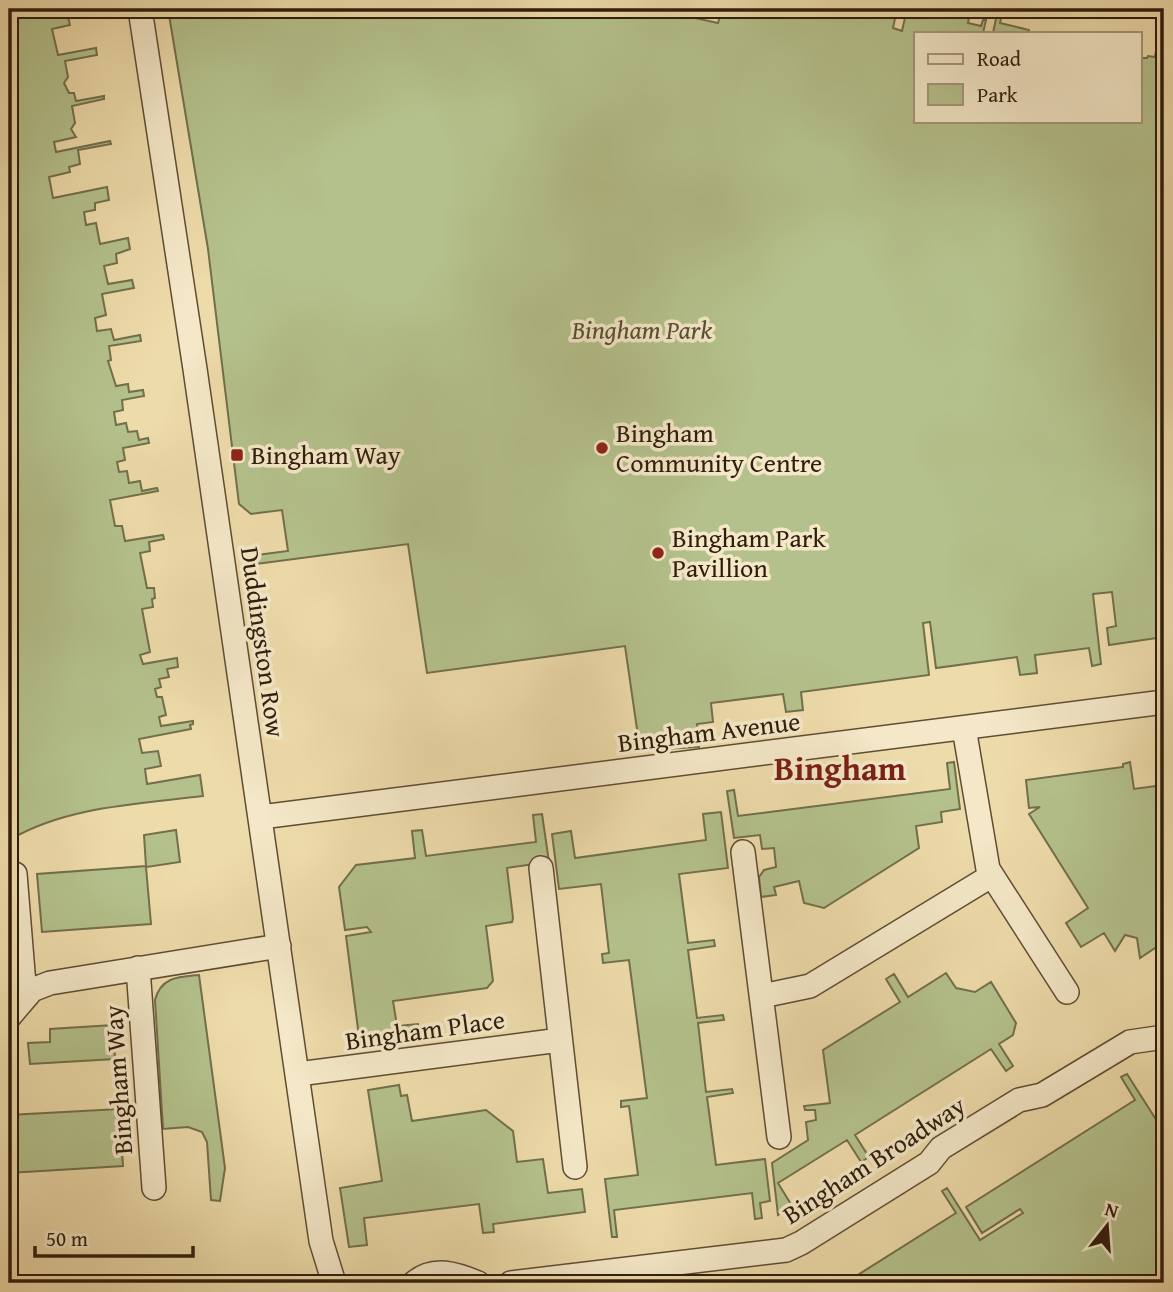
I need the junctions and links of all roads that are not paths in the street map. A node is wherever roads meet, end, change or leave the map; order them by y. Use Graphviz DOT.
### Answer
graph roads {
  1 [pos="140,9"];
  2 [pos="1164,702"];
  3 [pos="964,728"];
  4 [pos="261,817"];
  5 [pos="743,852"];
  6 [pos="541,868"];
  7 [pos="15,874"];
  8 [pos="992,876"];
  9 [pos="279,946"];
  10 [pos="138,968"];
  11 [pos="1067,992"];
  12 [pos="762,996"];
  13 [pos="25,997"];
  14 [pos="9,1017"];
  15 [pos="1164,1037"];
  16 [pos="560,1040"];
  17 [pos="298,1074"];
  18 [pos="779,1137"];
  19 [pos="575,1167"];
  20 [pos="154,1188"];
  21 [pos="334,1283"];
  22 [pos="414,1283"];
  23 [pos="478,1283"];
  24 [pos="511,1283"];
  1 -- 4 [label="street, Duddingston Row"];
  2 -- 3 [label="street, Bingham Avenue"];
  3 -- 4 [label="street, Bingham Avenue"];
  3 -- 8 [label="street"];
  4 -- 9 [label="street, Duddingston Row"];
  5 -- 12 [label="street"];
  6 -- 16 [label="street"];
  7 -- 13 [label="street"];
  8 -- 11 [label="street"];
  8 -- 12 [label="street"];
  9 -- 10 [label="street, Bingham Way"];
  9 -- 17 [label="street, Duddingston Row"];
  10 -- 13 [label="street, Bingham Way"];
  10 -- 20 [label="street, Bingham Way"];
  12 -- 18 [label="street"];
  13 -- 14 [label="street, Bingham Way"];
  15 -- 24 [label="street, Bingham Broadway"];
  16 -- 17 [label="street, Bingham Place"];
  16 -- 19 [label="street"];
  17 -- 21 [label="street, Duddingston Row"];
  22 -- 23 [label="street"];
}
